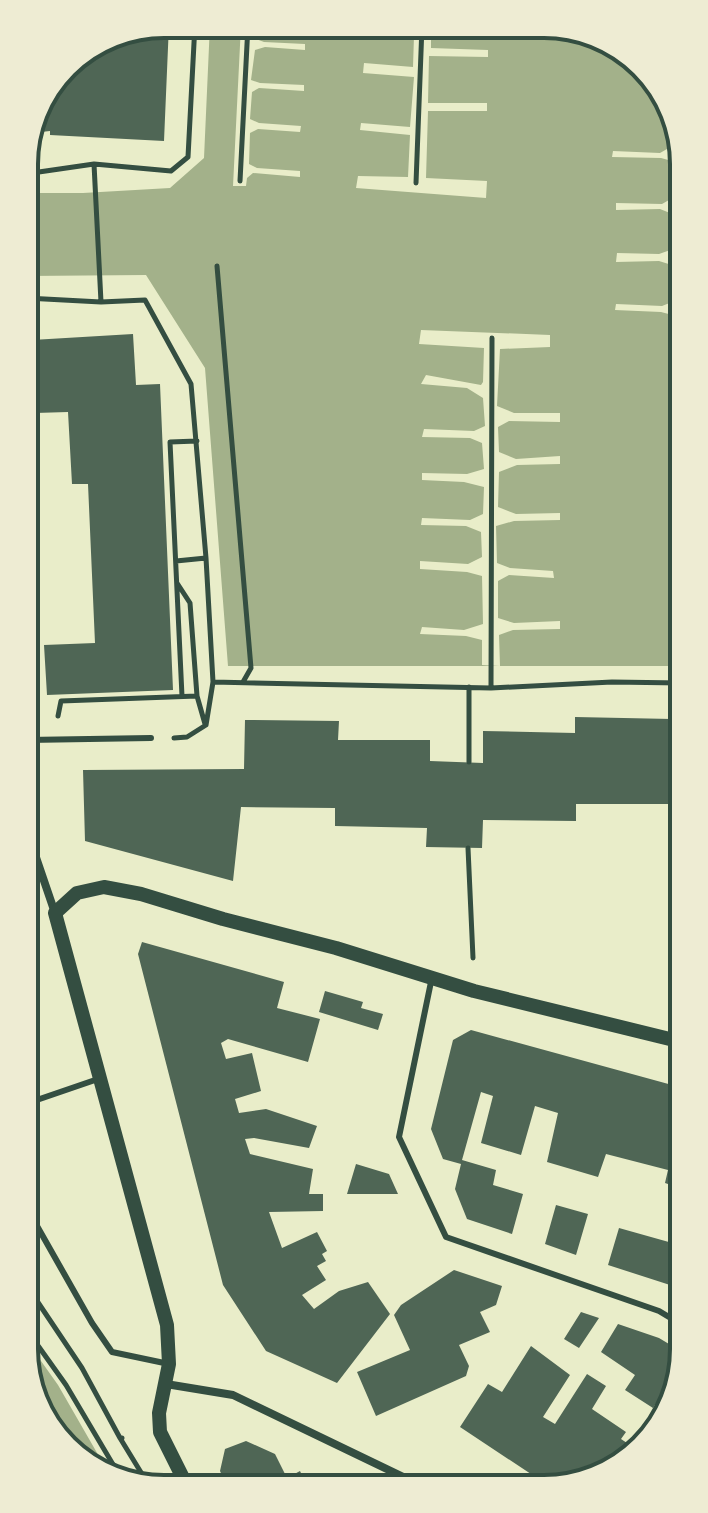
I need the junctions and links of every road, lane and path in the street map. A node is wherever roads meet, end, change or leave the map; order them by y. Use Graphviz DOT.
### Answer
graph roads {
  1 [pos="194,38"];
  2 [pos="247,38"];
  3 [pos="422,38"];
  4 [pos="94,164"];
  5 [pos="38,172"];
  6 [pos="240,181"];
  7 [pos="416,183"];
  8 [pos="217,266"];
  9 [pos="38,299"];
  10 [pos="101,302"];
  11 [pos="492,338"];
  12 [pos="197,441"];
  13 [pos="206,558"];
  14 [pos="176,561"];
  15 [pos="177,582"];
  16 [pos="213,682"];
  17 [pos="243,682"];
  18 [pos="670,683"];
  19 [pos="469,687"];
  20 [pos="491,688"];
  21 [pos="182,696"];
  22 [pos="197,696"];
  23 [pos="73,700"];
  24 [pos="206,725"];
  25 [pos="151,738"];
  26 [pos="38,740"];
  27 [pos="469,762"];
  28 [pos="468,848"];
  29 [pos="38,870"];
  30 [pos="55,913"];
  31 [pos="432,977"];
  32 [pos="474,991"];
  33 [pos="670,1039"];
  34 [pos="101,1078"];
  35 [pos="38,1100"];
  36 [pos="38,1228"];
  37 [pos="38,1302"];
  38 [pos="670,1318"];
  39 [pos="38,1346"];
  40 [pos="169,1364"];
  41 [pos="166,1384"];
  42 [pos="120,1438"];
  43 [pos="113,1464"];
  44 [pos="182,1475"];
  45 [pos="399,1475"];
  1 -- 4 [label="path"];
  2 -- 6 [label="path"];
  3 -- 7 [label="path"];
  4 -- 5 [label="path"];
  4 -- 10 [label="path"];
  8 -- 17 [label="path"];
  9 -- 10 [label="path"];
  10 -- 12 [label="path"];
  11 -- 20 [label="path"];
  12 -- 13 [label="path"];
  12 -- 14 [label="path"];
  13 -- 14 [label="path"];
  13 -- 16 [label="path"];
  14 -- 15 [label="path"];
  15 -- 21 [label="path"];
  15 -- 22 [label="path"];
  16 -- 17 [label="path"];
  16 -- 24 [label="path"];
  17 -- 19 [label="path"];
  18 -- 20 [label="path"];
  19 -- 20 [label="path"];
  19 -- 27 [label="path"];
  21 -- 22 [label="path"];
  21 -- 23 [label="path"];
  22 -- 24 [label="path"];
  24 -- 25 [label="path"];
  25 -- 26 [label="lane"];
  28 -- 32 [label="path"];
  29 -- 30 [label="street"];
  30 -- 31 [label="street"];
  30 -- 34 [label="street"];
  31 -- 32 [label="street"];
  31 -- 38 [label="lane"];
  32 -- 33 [label="street"];
  34 -- 35 [label="lane"];
  34 -- 40 [label="street"];
  36 -- 40 [label="lane"];
  37 -- 42 [label="path"];
  39 -- 43 [label="path"];
  40 -- 41 [label="street"];
  41 -- 44 [label="street"];
  41 -- 45 [label="street"];
}
